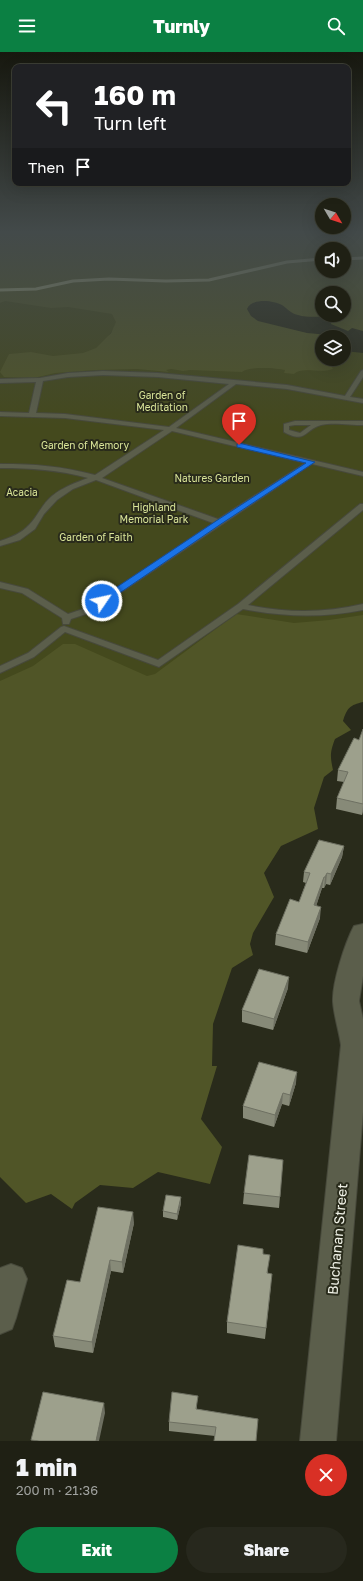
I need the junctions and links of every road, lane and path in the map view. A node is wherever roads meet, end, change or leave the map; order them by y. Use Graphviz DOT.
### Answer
graph roads {
  1 [pos="363,372"];
  2 [pos="40,380"];
  3 [pos="0,381"];
  4 [pos="235,382"];
  5 [pos="347,397"];
  6 [pos="363,401"];
  7 [pos="0,414"];
  8 [pos="32,414"];
  9 [pos="322,423"];
  10 [pos="363,423"];
  11 [pos="170,429"];
  12 [pos="312,462"];
  13 [pos="0,466"];
  14 [pos="363,474"];
  15 [pos="96,478"];
  16 [pos="363,506"];
  17 [pos="219,522"];
  18 [pos="0,544"];
  19 [pos="0,586"];
  20 [pos="241,606"];
  21 [pos="363,607"];
  22 [pos="67,617"];
  23 [pos="64,629"];
  24 [pos="0,670"];
  25 [pos="363,933"];
  26 [pos="359,1046"];
  27 [pos="11,1279"];
  28 [pos="0,1318"];
  29 [pos="318,1441"];
  1 -- 5 [label="lane"];
  2 -- 3 [label="lane"];
  2 -- 4 [label="lane"];
  2 -- 8 [label="lane"];
  4 -- 5 [label="lane"];
  4 -- 11 [label="lane"];
  5 -- 6 [label="lane"];
  7 -- 8 [label="lane"];
  8 -- 11 [label="lane"];
  9 -- 10 [label="lane"];
  11 -- 12 [label="lane"];
  11 -- 15 [label="lane"];
  12 -- 14 [label="lane"];
  12 -- 17 [label="lane"];
  13 -- 15 [label="lane"];
  15 -- 17 [label="lane"];
  15 -- 18 [label="lane"];
  16 -- 20 [label="lane"];
  17 -- 22 [label="lane"];
  19 -- 22 [label="lane"];
  20 -- 21 [label="lane"];
  20 -- 23 [label="lane"];
  22 -- 23 [label="lane"];
  23 -- 24 [label="lane"];
  25 -- 26 [label="street, Buchanan Street"];
  26 -- 29 [label="street, Buchanan Street"];
  27 -- 28 [label="street"];
}
